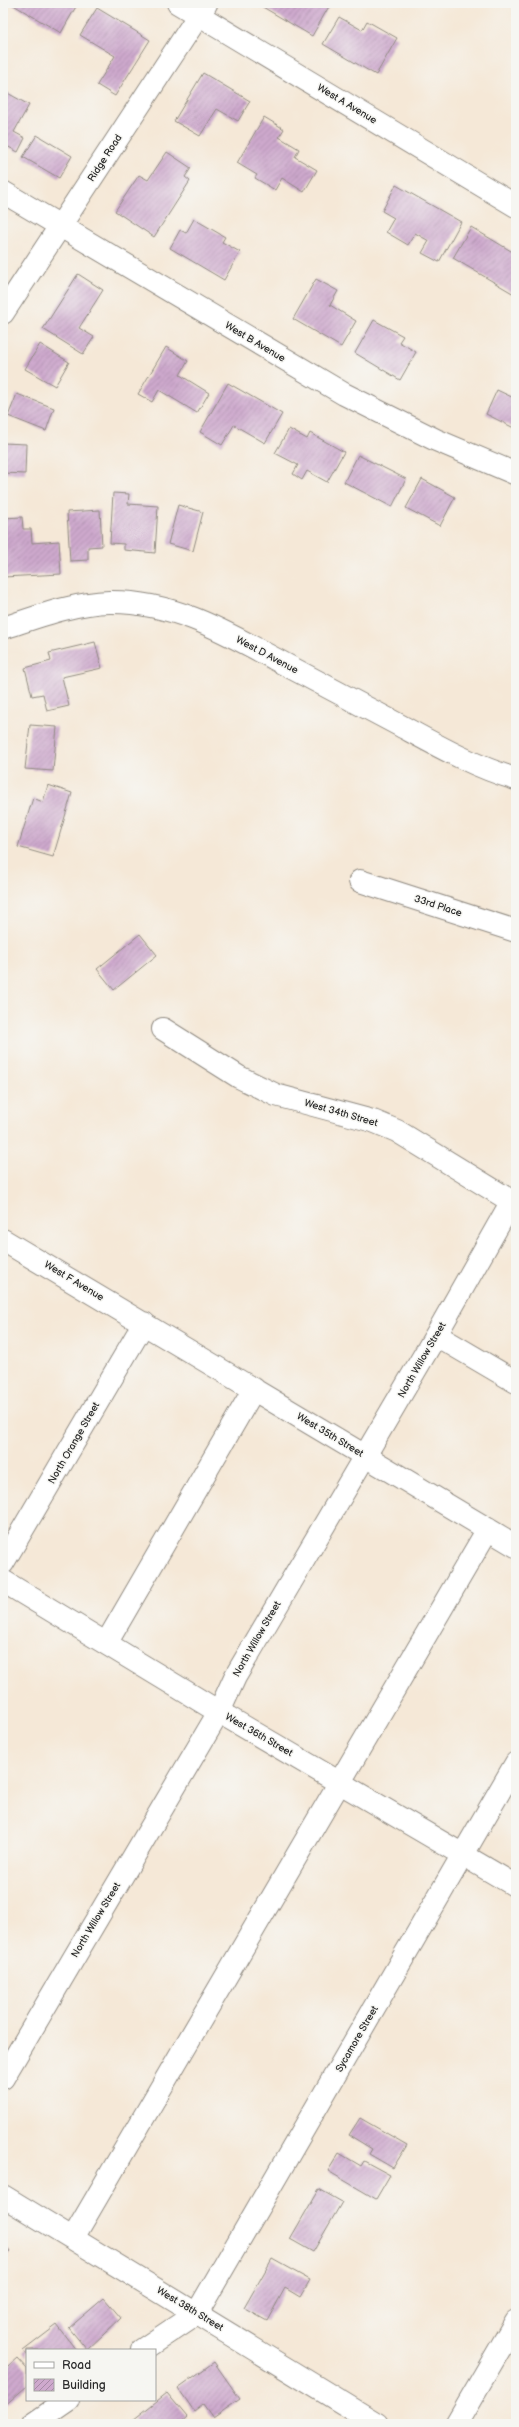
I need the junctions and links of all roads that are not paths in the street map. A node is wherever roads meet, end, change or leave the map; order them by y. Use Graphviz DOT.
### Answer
graph roads {
  1 [pos="178,3"];
  2 [pos="202,9"];
  3 [pos="3,192"];
  4 [pos="516,206"];
  5 [pos="60,226"];
  6 [pos="3,313"];
  7 [pos="516,474"];
  8 [pos="3,628"];
  9 [pos="516,779"];
  10 [pos="360,881"];
  11 [pos="516,930"];
  12 [pos="163,1029"];
  13 [pos="514,1202"];
  14 [pos="3,1240"];
  15 [pos="144,1323"];
  16 [pos="436,1336"];
  17 [pos="516,1382"];
  18 [pos="254,1389"];
  19 [pos="366,1456"];
  20 [pos="488,1529"];
  21 [pos="516,1546"];
  22 [pos="3,1563"];
  23 [pos="3,1581"];
  24 [pos="107,1642"];
  25 [pos="219,1712"];
  26 [pos="516,1763"];
  27 [pos="340,1781"];
  28 [pos="464,1856"];
  29 [pos="516,1886"];
  30 [pos="3,2078"];
  31 [pos="3,2196"];
  32 [pos="73,2238"];
  33 [pos="197,2313"];
  34 [pos="516,2321"];
  35 [pos="143,2349"];
  36 [pos="67,2401"];
  37 [pos="33,2424"];
  38 [pos="377,2424"];
  39 [pos="456,2424"];
  1 -- 2 [label="street, West A Avenue"];
  2 -- 4 [label="street, West A Avenue"];
  2 -- 5 [label="street, Ridge Road"];
  3 -- 5 [label="street, West B Avenue"];
  5 -- 6 [label="street, Ridge Road"];
  5 -- 7 [label="street, West B Avenue"];
  8 -- 9 [label="street, West D Avenue"];
  10 -- 11 [label="street, 33rd Place"];
  12 -- 13 [label="street, West 34th Street"];
  13 -- 16 [label="street, North Willow Street"];
  14 -- 15 [label="street, West F Avenue"];
  15 -- 18 [label="street, West 35th Street"];
  15 -- 22 [label="street, North Orange Street"];
  16 -- 17 [label="street"];
  16 -- 19 [label="street, North Willow Street"];
  18 -- 19 [label="street, West 35th Street"];
  18 -- 24 [label="street"];
  19 -- 20 [label="street, West 35th Street"];
  19 -- 25 [label="street, North Willow Street"];
  20 -- 21 [label="street, West 35th Street"];
  20 -- 27 [label="street"];
  23 -- 24 [label="street, West 36th Street"];
  24 -- 25 [label="street, West 36th Street"];
  25 -- 27 [label="street, West 36th Street"];
  25 -- 30 [label="street, North Willow Street"];
  26 -- 28 [label="street, Sycamore Street"];
  27 -- 28 [label="street, West 36th Street"];
  27 -- 32 [label="street"];
  28 -- 29 [label="street, West 36th Street"];
  28 -- 33 [label="street, Sycamore Street"];
  31 -- 32 [label="street, West 38th Street"];
  32 -- 33 [label="street, West 38th Street"];
  33 -- 35 [label="street"];
  33 -- 38 [label="street, West 38th Street"];
  34 -- 39 [label="street"];
  36 -- 37 [label="street"];
}
